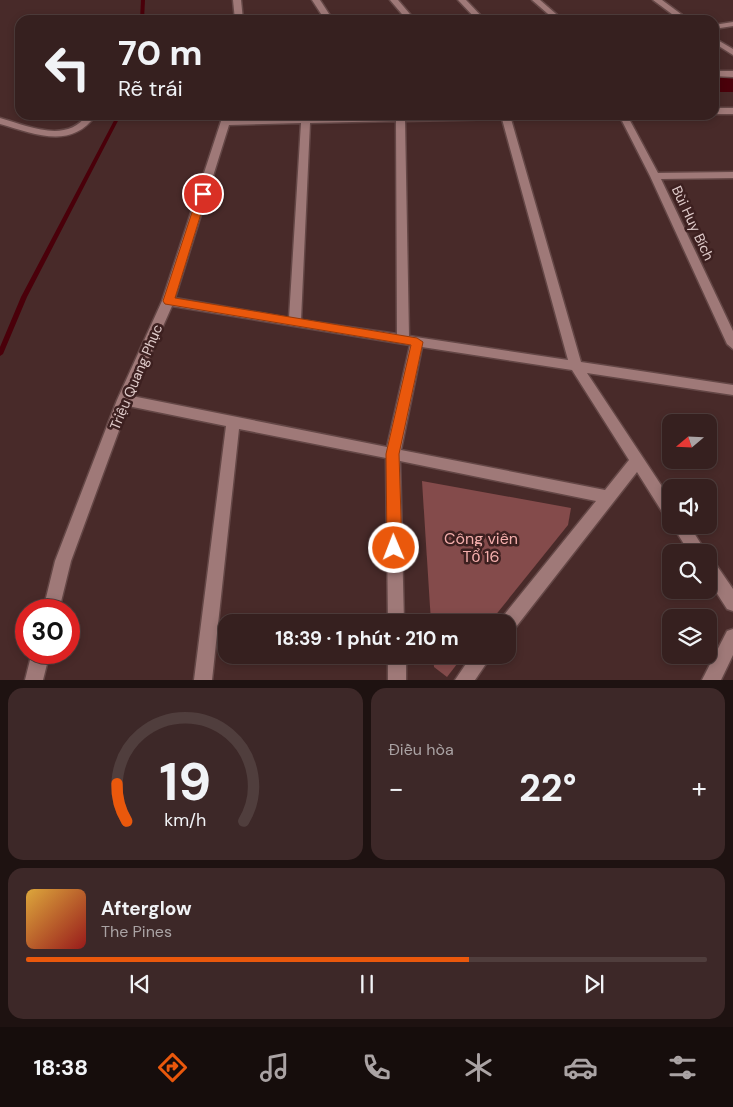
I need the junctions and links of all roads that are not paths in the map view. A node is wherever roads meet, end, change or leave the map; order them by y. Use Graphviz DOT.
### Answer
graph roads {
  1 [pos="236,0"];
  2 [pos="316,0"];
  3 [pos="394,0"];
  4 [pos="462,0"];
  5 [pos="536,0"];
  6 [pos="657,0"];
  7 [pos="238,15"];
  8 [pos="326,15"];
  9 [pos="407,15"];
  10 [pos="476,15"];
  11 [pos="553,15"];
  12 [pos="679,15"];
  13 [pos="733,24"];
  14 [pos="719,26"];
  15 [pos="719,43"];
  16 [pos="733,53"];
  17 [pos="719,74"];
  18 [pos="733,74"];
  19 [pos="733,111"];
  20 [pos="719,112"];
  21 [pos="87,120"];
  22 [pos="225,120"];
  23 [pos="306,120"];
  24 [pos="400,120"];
  25 [pos="507,120"];
  26 [pos="626,120"];
  27 [pos="0,121"];
  28 [pos="733,175"];
  29 [pos="654,176"];
  30 [pos="168,301"];
  31 [pos="295,323"];
  32 [pos="410,341"];
  33 [pos="733,344"];
  34 [pos="576,366"];
  35 [pos="733,390"];
  36 [pos="124,400"];
  37 [pos="233,422"];
  38 [pos="392,454"];
  39 [pos="636,462"];
  40 [pos="608,497"];
  41 [pos="662,500"];
  42 [pos="717,580"];
  43 [pos="54,599"];
  44 [pos="733,603"];
  45 [pos="396,614"];
  46 [pos="515,614"];
  47 [pos="733,637"];
  48 [pos="38,664"];
  49 [pos="397,664"];
  50 [pos="476,664"];
  51 [pos="34,680"];
  52 [pos="203,680"];
  53 [pos="397,680"];
  54 [pos="464,680"];
  55 [pos="711,680"];
  1 -- 7 [label="street"];
  2 -- 8 [label="street"];
  3 -- 9 [label="street"];
  4 -- 10 [label="street"];
  5 -- 11 [label="street"];
  6 -- 12 [label="street"];
  13 -- 14 [label="street"];
  15 -- 16 [label="street"];
  17 -- 18 [label="street"];
  19 -- 20 [label="street"];
  21 -- 27 [label="street"];
  22 -- 30 [label="street, Triệu Quang Phục"];
  23 -- 31 [label="street"];
  24 -- 32 [label="street"];
  25 -- 34 [label="street"];
  26 -- 29 [label="street, Bùi Huy Bích"];
  28 -- 29 [label="street"];
  29 -- 33 [label="street, Bùi Huy Bích"];
  30 -- 31 [label="street"];
  30 -- 36 [label="street, Triệu Quang Phục"];
  31 -- 32 [label="street"];
  32 -- 34 [label="street"];
  32 -- 38 [label="street"];
  34 -- 35 [label="street"];
  34 -- 39 [label="street"];
  36 -- 37 [label="street"];
  36 -- 43 [label="street, Triệu Quang Phục"];
  37 -- 38 [label="street"];
  37 -- 52 [label="street"];
  38 -- 40 [label="street"];
  38 -- 45 [label="street"];
  39 -- 40 [label="street"];
  39 -- 41 [label="street"];
  40 -- 46 [label="street"];
  42 -- 44 [label="street"];
  47 -- 55 [label="street"];
  48 -- 51 [label="street"];
  49 -- 53 [label="street"];
  50 -- 54 [label="street"];
}
